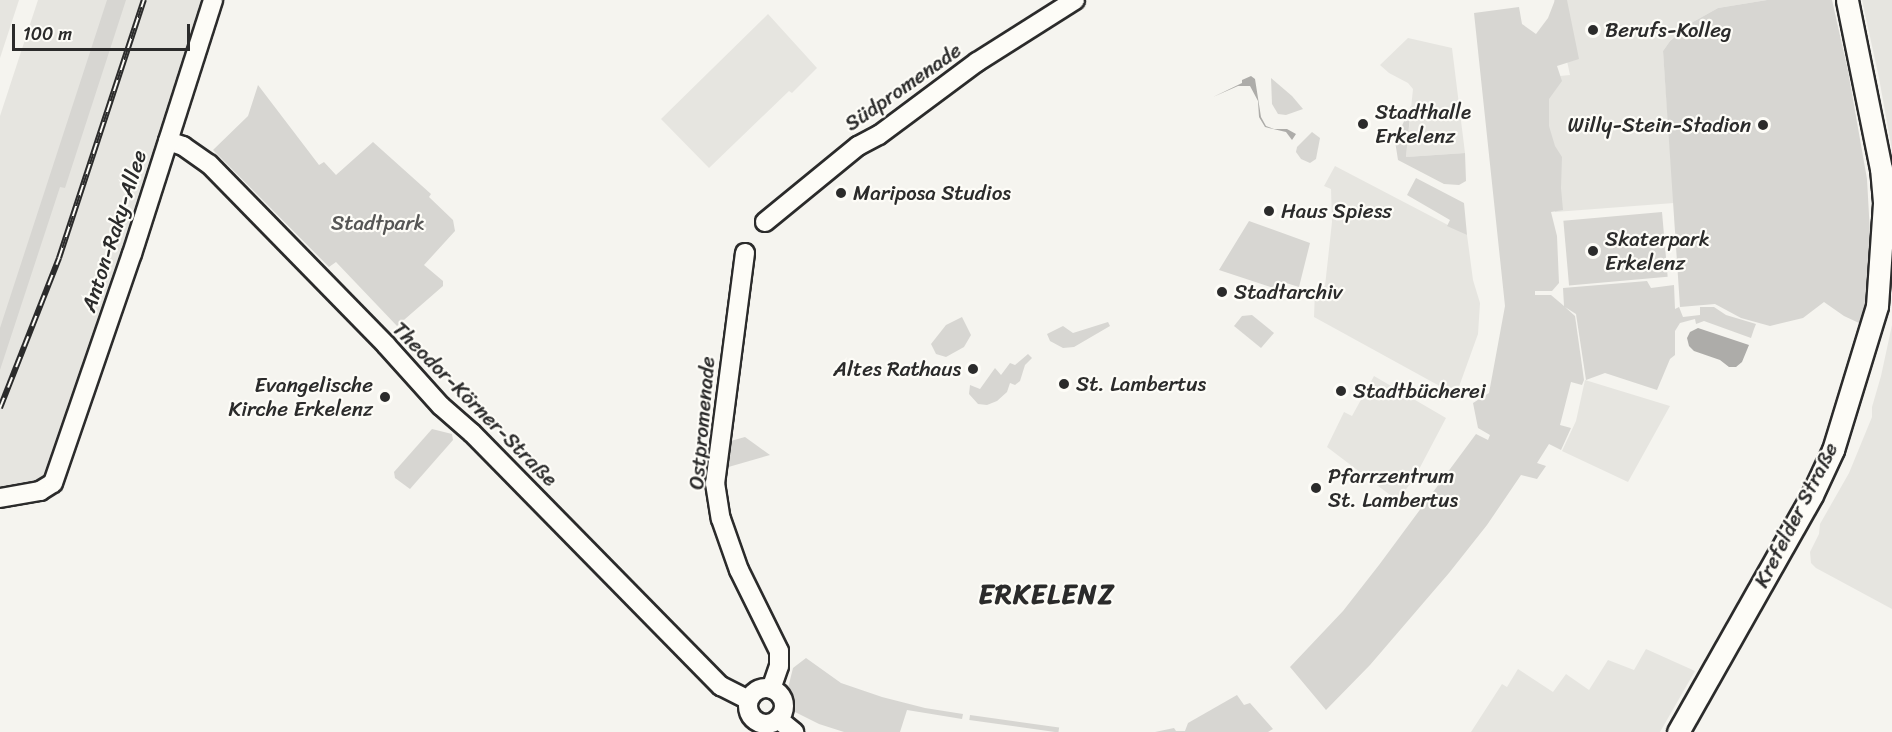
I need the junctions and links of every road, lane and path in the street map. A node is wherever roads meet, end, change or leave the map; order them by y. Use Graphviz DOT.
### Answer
graph roads {
  1 [pos="213,0"];
  2 [pos="1075,0"];
  3 [pos="1847,0"];
  4 [pos="168,141"];
  5 [pos="765,222"];
  6 [pos="745,253"];
  7 [pos="0,498"];
  8 [pos="771,689"];
  9 [pos="749,700"];
  10 [pos="778,719"];
  11 [pos="794,732"];
  12 [pos="1678,732"];
  1 -- 4 [label="street, Anton-Raky-Allee"];
  2 -- 5 [label="street, Südpromenade"];
  3 -- 12 [label="main road, Krefelder Straße"];
  4 -- 7 [label="street, Anton-Raky-Allee"];
  4 -- 9 [label="street, Theodor-Körner-Straße"];
  6 -- 8 [label="street, Ostpromenade"];
  8 -- 9 [label="street"];
  8 -- 10 [label="street"];
  9 -- 10 [label="street"];
  10 -- 11 [label="street"];
}
